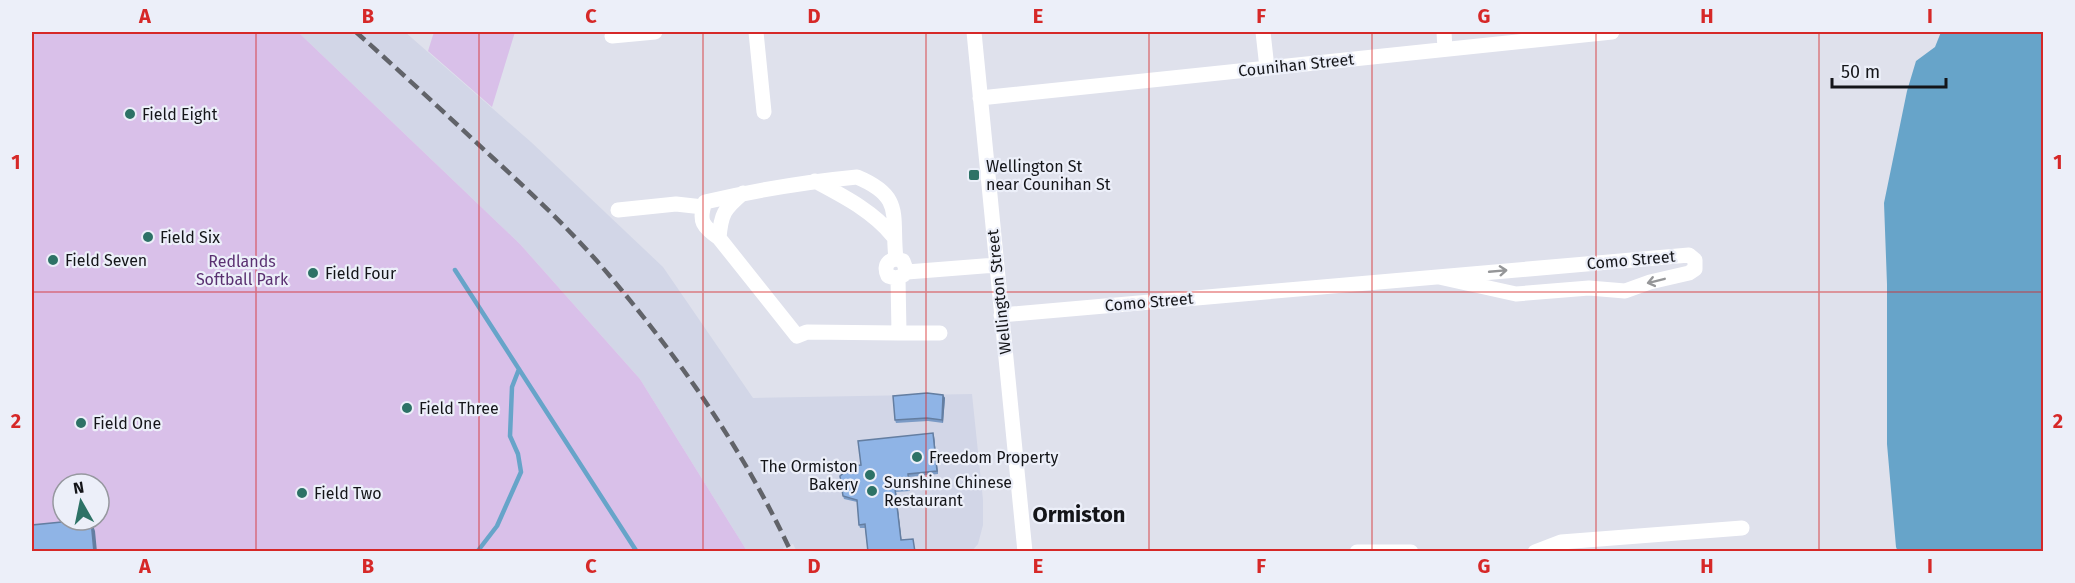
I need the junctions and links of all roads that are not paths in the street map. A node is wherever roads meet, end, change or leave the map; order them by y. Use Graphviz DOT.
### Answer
graph roads {
  1 [pos="655,32"];
  2 [pos="756,32"];
  3 [pos="974,32"];
  4 [pos="1263,32"];
  5 [pos="1444,32"];
  6 [pos="1612,32"];
  7 [pos="612,36"];
  8 [pos="1445,49"];
  9 [pos="1267,68"];
  10 [pos="980,98"];
  11 [pos="764,112"];
  12 [pos="815,181"];
  13 [pos="744,192"];
  14 [pos="703,207"];
  15 [pos="618,210"];
  16 [pos="893,236"];
  17 [pos="719,238"];
  18 [pos="996,261"];
  19 [pos="902,269"];
  20 [pos="1439,277"];
  21 [pos="1001,315"];
  22 [pos="899,333"];
  23 [pos="940,333"];
  24 [pos="1742,528"];
  25 [pos="1025,552"];
  26 [pos="1357,552"];
  27 [pos="1411,552"];
  28 [pos="1535,552"];
  1 -- 7 [label="street"];
  2 -- 11 [label="street"];
  3 -- 10 [label="street, Wellington Street"];
  4 -- 9 [label="street"];
  5 -- 8 [label="street"];
  6 -- 8 [label="street, Counihan Street"];
  8 -- 9 [label="street, Counihan Street"];
  9 -- 10 [label="street, Counihan Street"];
  10 -- 18 [label="street, Wellington Street"];
  12 -- 13 [label="street"];
  12 -- 16 [label="street"];
  12 -- 16 [label="street"];
  13 -- 14 [label="street"];
  13 -- 17 [label="street"];
  14 -- 15 [label="street"];
  14 -- 17 [label="street"];
  16 -- 19 [label="street"];
  17 -- 22 [label="street"];
  18 -- 19 [label="street"];
  18 -- 21 [label="street, Wellington Street"];
  19 -- 22 [label="street"];
  20 -- 20 [label="street, Como Street, one-way"];
  20 -- 21 [label="street, Como Street"];
  21 -- 25 [label="street, Wellington Street"];
  22 -- 23 [label="street"];
  24 -- 28 [label="street"];
  26 -- 27 [label="street"];
}
